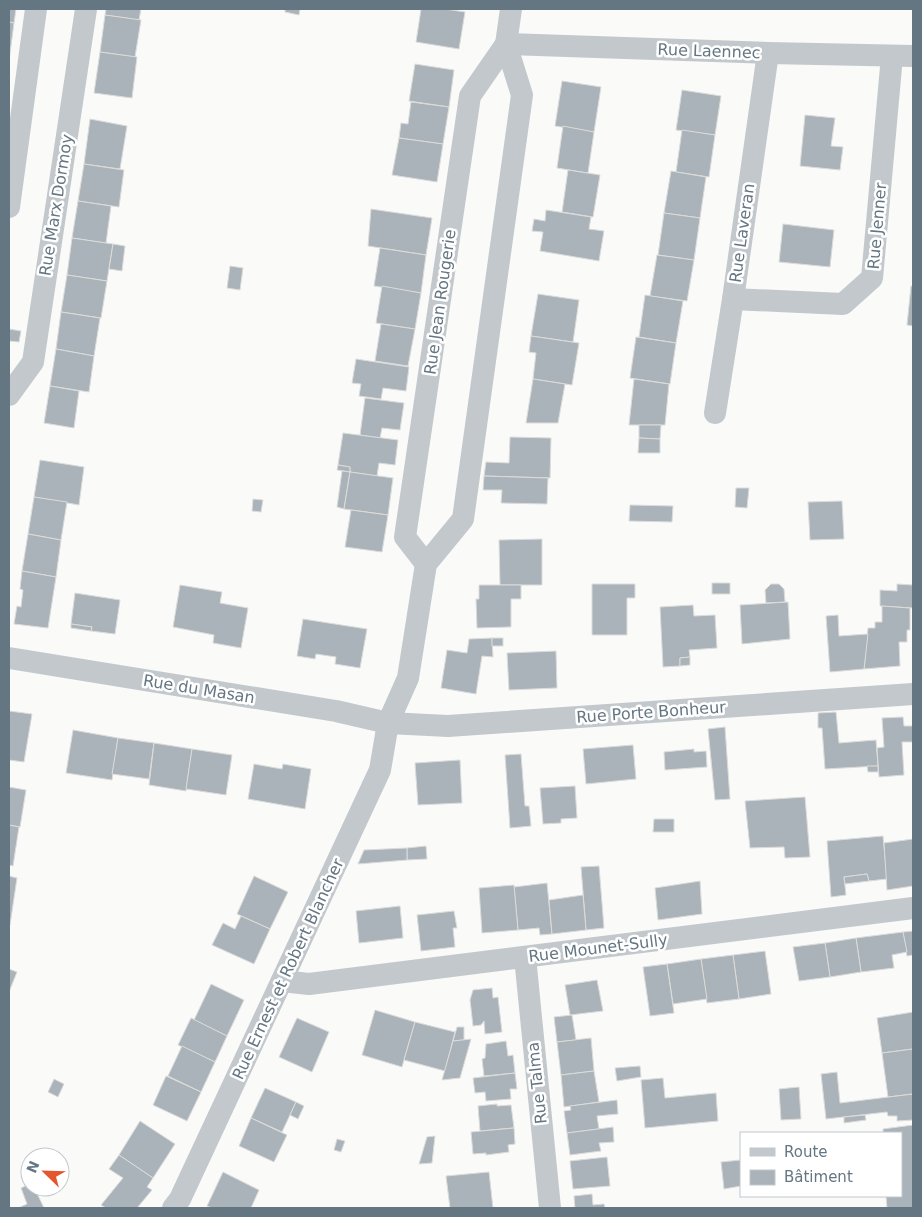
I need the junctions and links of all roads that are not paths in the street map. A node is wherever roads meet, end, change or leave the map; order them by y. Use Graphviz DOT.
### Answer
graph roads {
  1 [pos="36,9"];
  2 [pos="86,9"];
  3 [pos="510,9"];
  4 [pos="506,44"];
  5 [pos="768,53"];
  6 [pos="903,56"];
  7 [pos="9,207"];
  8 [pos="733,299"];
  9 [pos="9,395"];
  10 [pos="715,413"];
  11 [pos="426,564"];
  12 [pos="9,658"];
  13 [pos="913,694"];
  14 [pos="388,724"];
  15 [pos="913,908"];
  16 [pos="525,957"];
  17 [pos="282,981"];
  18 [pos="173,1208"];
  19 [pos="550,1208"];
  1 -- 7 [label="street"];
  2 -- 9 [label="street, Rue Marx Dormoy"];
  3 -- 4 [label="street, Rue Jean Rougerie"];
  4 -- 5 [label="street, Rue Laennec"];
  4 -- 11 [label="street, Rue Jean Rougerie"];
  4 -- 11 [label="street, Rue Jean Rougerie"];
  5 -- 6 [label="street, Rue Laennec"];
  5 -- 8 [label="street, Rue Laveran"];
  6 -- 8 [label="street, Rue Jenner"];
  8 -- 10 [label="street, Rue Laveran"];
  11 -- 14 [label="street"];
  12 -- 14 [label="street, Rue du Masan"];
  13 -- 14 [label="street, Rue Porte Bonheur"];
  14 -- 17 [label="street, Rue Ernest et Robert Blancher"];
  15 -- 16 [label="street, Rue Mounet-Sully"];
  16 -- 17 [label="street, Rue Mounet-Sully"];
  16 -- 19 [label="street, Rue Talma"];
  17 -- 18 [label="street, Rue Ernest et Robert Blancher"];
}
